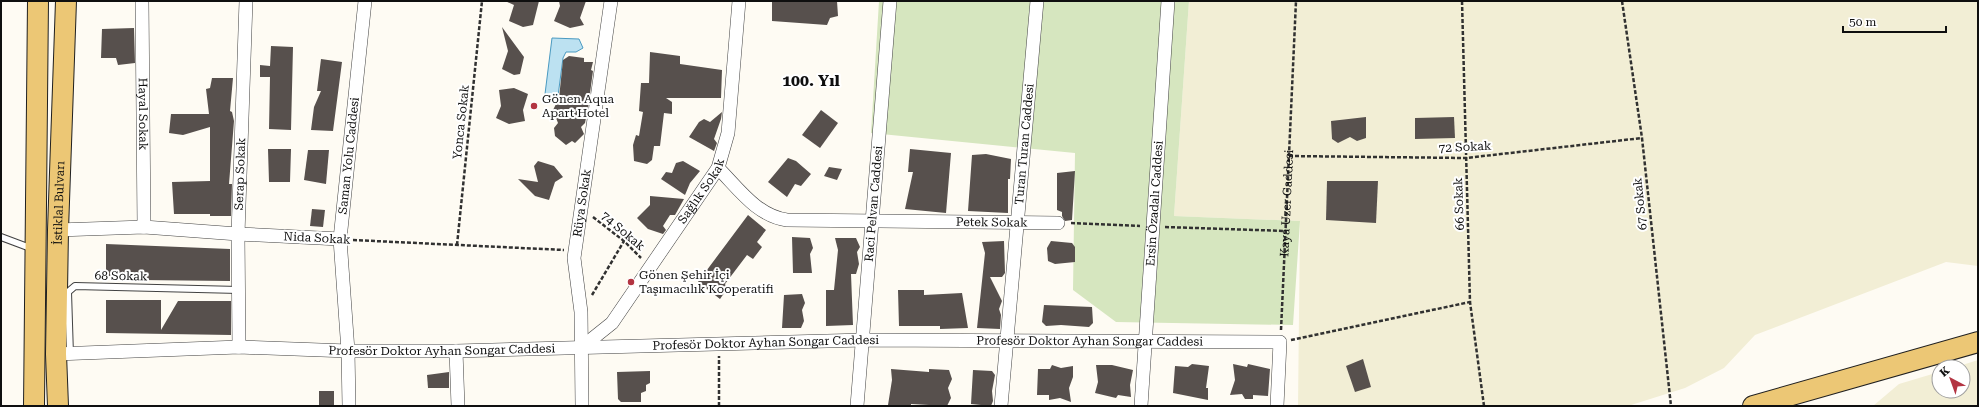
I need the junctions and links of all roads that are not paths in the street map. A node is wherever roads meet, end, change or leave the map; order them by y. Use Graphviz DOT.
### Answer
graph roads {
  1 [pos="38,1"];
  2 [pos="66,1"];
  3 [pos="142,1"];
  4 [pos="246,1"];
  5 [pos="365,1"];
  6 [pos="611,1"];
  7 [pos="739,1"];
  8 [pos="890,1"];
  9 [pos="1037,1"];
  10 [pos="1168,1"];
  11 [pos="718,168"];
  12 [pos="873,221"];
  13 [pos="1017,222"];
  14 [pos="1058,223"];
  15 [pos="144,227"];
  16 [pos="58,230"];
  17 [pos="238,234"];
  18 [pos="1,237"];
  19 [pos="340,239"];
  20 [pos="34,249"];
  21 [pos="239,290"];
  22 [pos="864,340"];
  23 [pos="1007,340"];
  24 [pos="1146,340"];
  25 [pos="1978,342"];
  26 [pos="239,347"];
  27 [pos="582,347"];
  28 [pos="348,351"];
  29 [pos="456,351"];
  30 [pos="63,354"];
  31 [pos="1828,384"];
  32 [pos="34,406"];
  33 [pos="58,406"];
  34 [pos="349,406"];
  35 [pos="458,406"];
  36 [pos="582,406"];
  37 [pos="857,406"];
  38 [pos="1001,406"];
  39 [pos="1141,406"];
  40 [pos="1277,406"];
  41 [pos="1753,406"];
  42 [pos="1804,406"];
  1 -- 20 [label="main road, İstiklal Bulvarı"];
  2 -- 16 [label="main road, İstiklal Bulvarı"];
  3 -- 15 [label="street, Hayal Sokak"];
  4 -- 17 [label="street, Serap Sokak"];
  5 -- 19 [label="street, Saman Yolu Caddesi"];
  6 -- 27 [label="street, Rüya Sokak"];
  7 -- 11 [label="street, Sağlık Sokak"];
  8 -- 12 [label="street, Raci Pelvan Caddesi"];
  9 -- 13 [label="street, Turan Turan Caddesi"];
  10 -- 24 [label="street, Ersin Özadalı Caddesi"];
  11 -- 12 [label="street, Petek Sokak"];
  11 -- 27 [label="street, Sağlık Sokak"];
  12 -- 13 [label="street, Petek Sokak"];
  12 -- 22 [label="street, Raci Pelvan Caddesi"];
  13 -- 14 [label="street, Petek Sokak"];
  13 -- 23 [label="street, Turan Turan Caddesi"];
  15 -- 16 [label="street, Nida Sokak"];
  15 -- 17 [label="street, Nida Sokak"];
  16 -- 30 [label="main road, İstiklal Bulvarı"];
  17 -- 19 [label="street, Nida Sokak"];
  17 -- 21 [label="street, Serap Sokak"];
  18 -- 20 [label="lane"];
  19 -- 28 [label="street, Saman Yolu Caddesi"];
  20 -- 32 [label="main road, İstiklal Bulvarı"];
  21 -- 26 [label="street, Serap Sokak"];
  21 -- 30 [label="lane, 68 Sokak"];
  22 -- 23 [label="street, Profesör Doktor Ayhan Songar Caddesi"];
  22 -- 27 [label="street, Profesör Doktor Ayhan Songar Caddesi"];
  22 -- 37 [label="street, Raci Pelvan Caddesi"];
  23 -- 24 [label="street, Profesör Doktor Ayhan Songar Caddesi"];
  23 -- 38 [label="street, Turan Turan Caddesi"];
  24 -- 39 [label="street, Ersin Özadalı Caddesi"];
  24 -- 40 [label="street, Profesör Doktor Ayhan Songar Caddesi"];
  25 -- 31 [label="main road"];
  26 -- 28 [label="street, Profesör Doktor Ayhan Songar Caddesi"];
  26 -- 30 [label="street, Profesör Doktor Ayhan Songar Caddesi"];
  27 -- 29 [label="street, Profesör Doktor Ayhan Songar Caddesi"];
  27 -- 36 [label="street, Rüya Sokak"];
  28 -- 29 [label="street, Profesör Doktor Ayhan Songar Caddesi"];
  28 -- 34 [label="street, Saman Yolu Caddesi"];
  29 -- 35 [label="street"];
  30 -- 33 [label="main road, İstiklal Bulvarı"];
  31 -- 41 [label="main road"];
  31 -- 42 [label="main road"];
}
